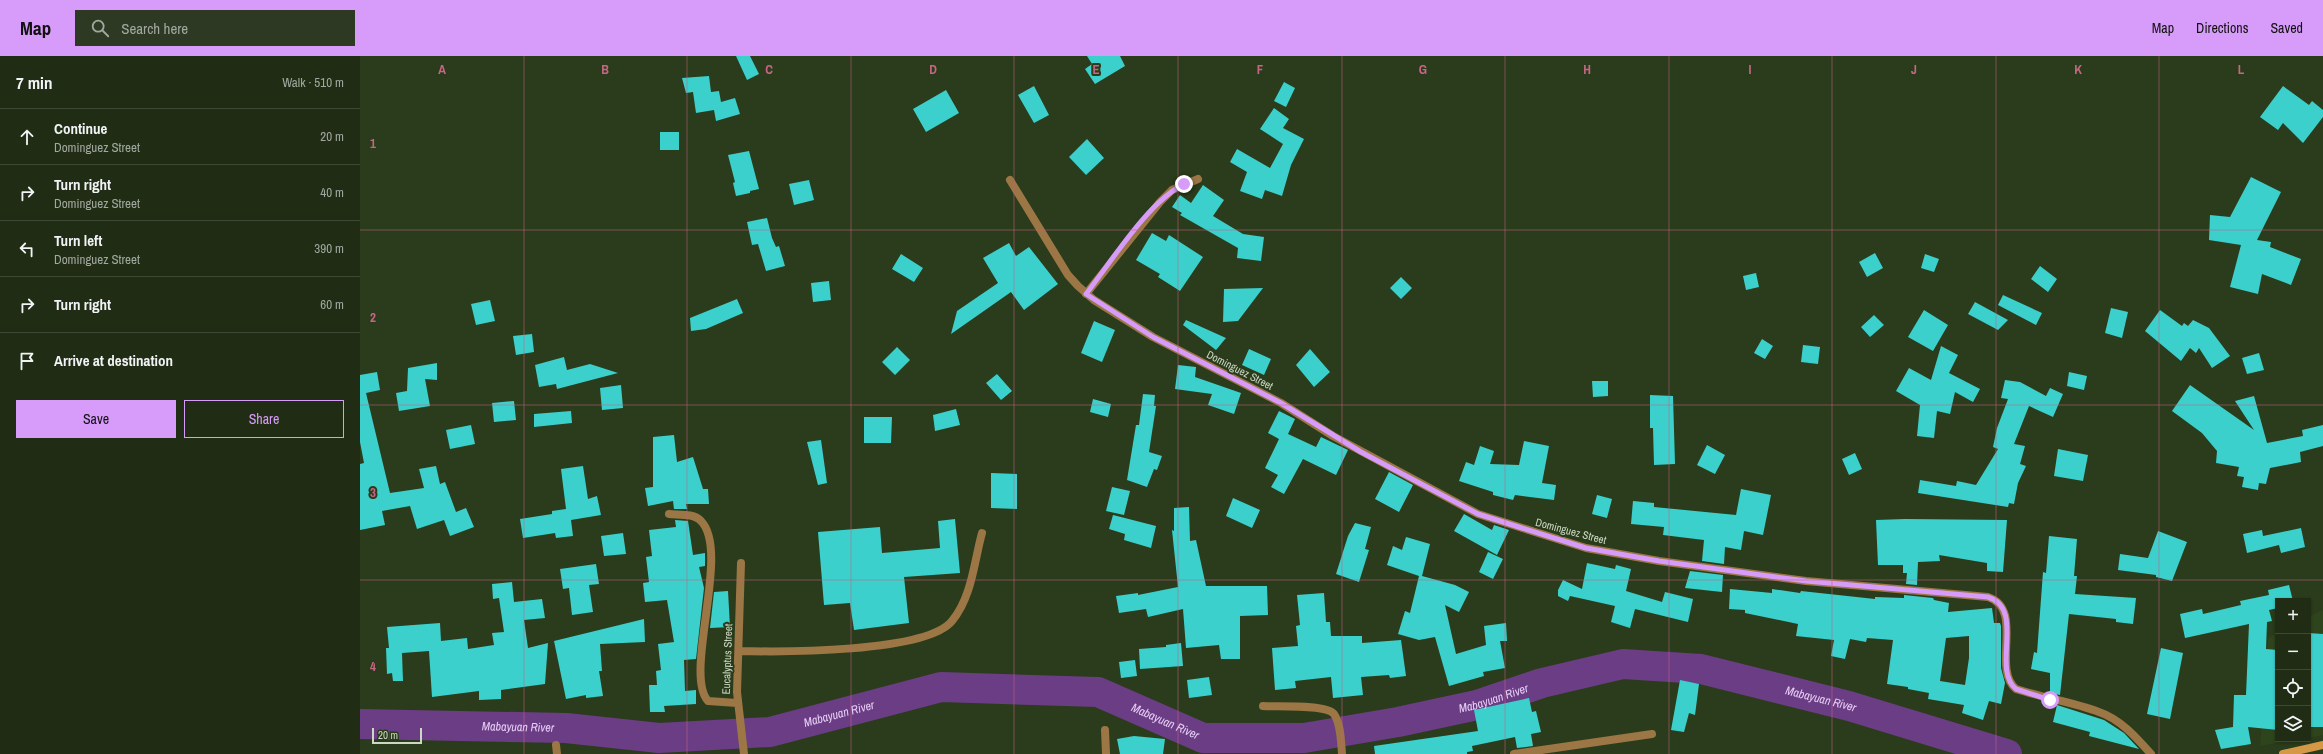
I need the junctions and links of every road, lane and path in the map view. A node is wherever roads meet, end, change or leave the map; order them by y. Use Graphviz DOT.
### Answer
graph roads {
  1 [pos="1198,179"];
  2 [pos="1010,180"];
  3 [pos="1086,294"];
  4 [pos="669,514"];
  5 [pos="982,533"];
  6 [pos="741,563"];
  7 [pos="739,651"];
  8 [pos="737,703"];
  9 [pos="1263,706"];
  10 [pos="1105,730"];
  11 [pos="1652,734"];
  12 [pos="556,745"];
  13 [pos="2323,745"];
  14 [pos="557,754"];
  15 [pos="744,754"];
  16 [pos="1106,754"];
  17 [pos="1342,754"];
  18 [pos="1514,754"];
  19 [pos="2151,754"];
  20 [pos="2283,754"];
  1 -- 3 [label="street"];
  2 -- 3 [label="street, Dominguez Street"];
  3 -- 19 [label="street, Dominguez Street"];
  4 -- 8 [label="street"];
  5 -- 7 [label="street"];
  6 -- 7 [label="street, Eucalyptus Street"];
  7 -- 8 [label="street, Eucalyptus Street"];
  8 -- 15 [label="street, Eucalyptus Street"];
  9 -- 17 [label="street"];
  10 -- 16 [label="street"];
  11 -- 18 [label="street"];
  12 -- 14 [label="street"];
  13 -- 20 [label="main road"];
}
